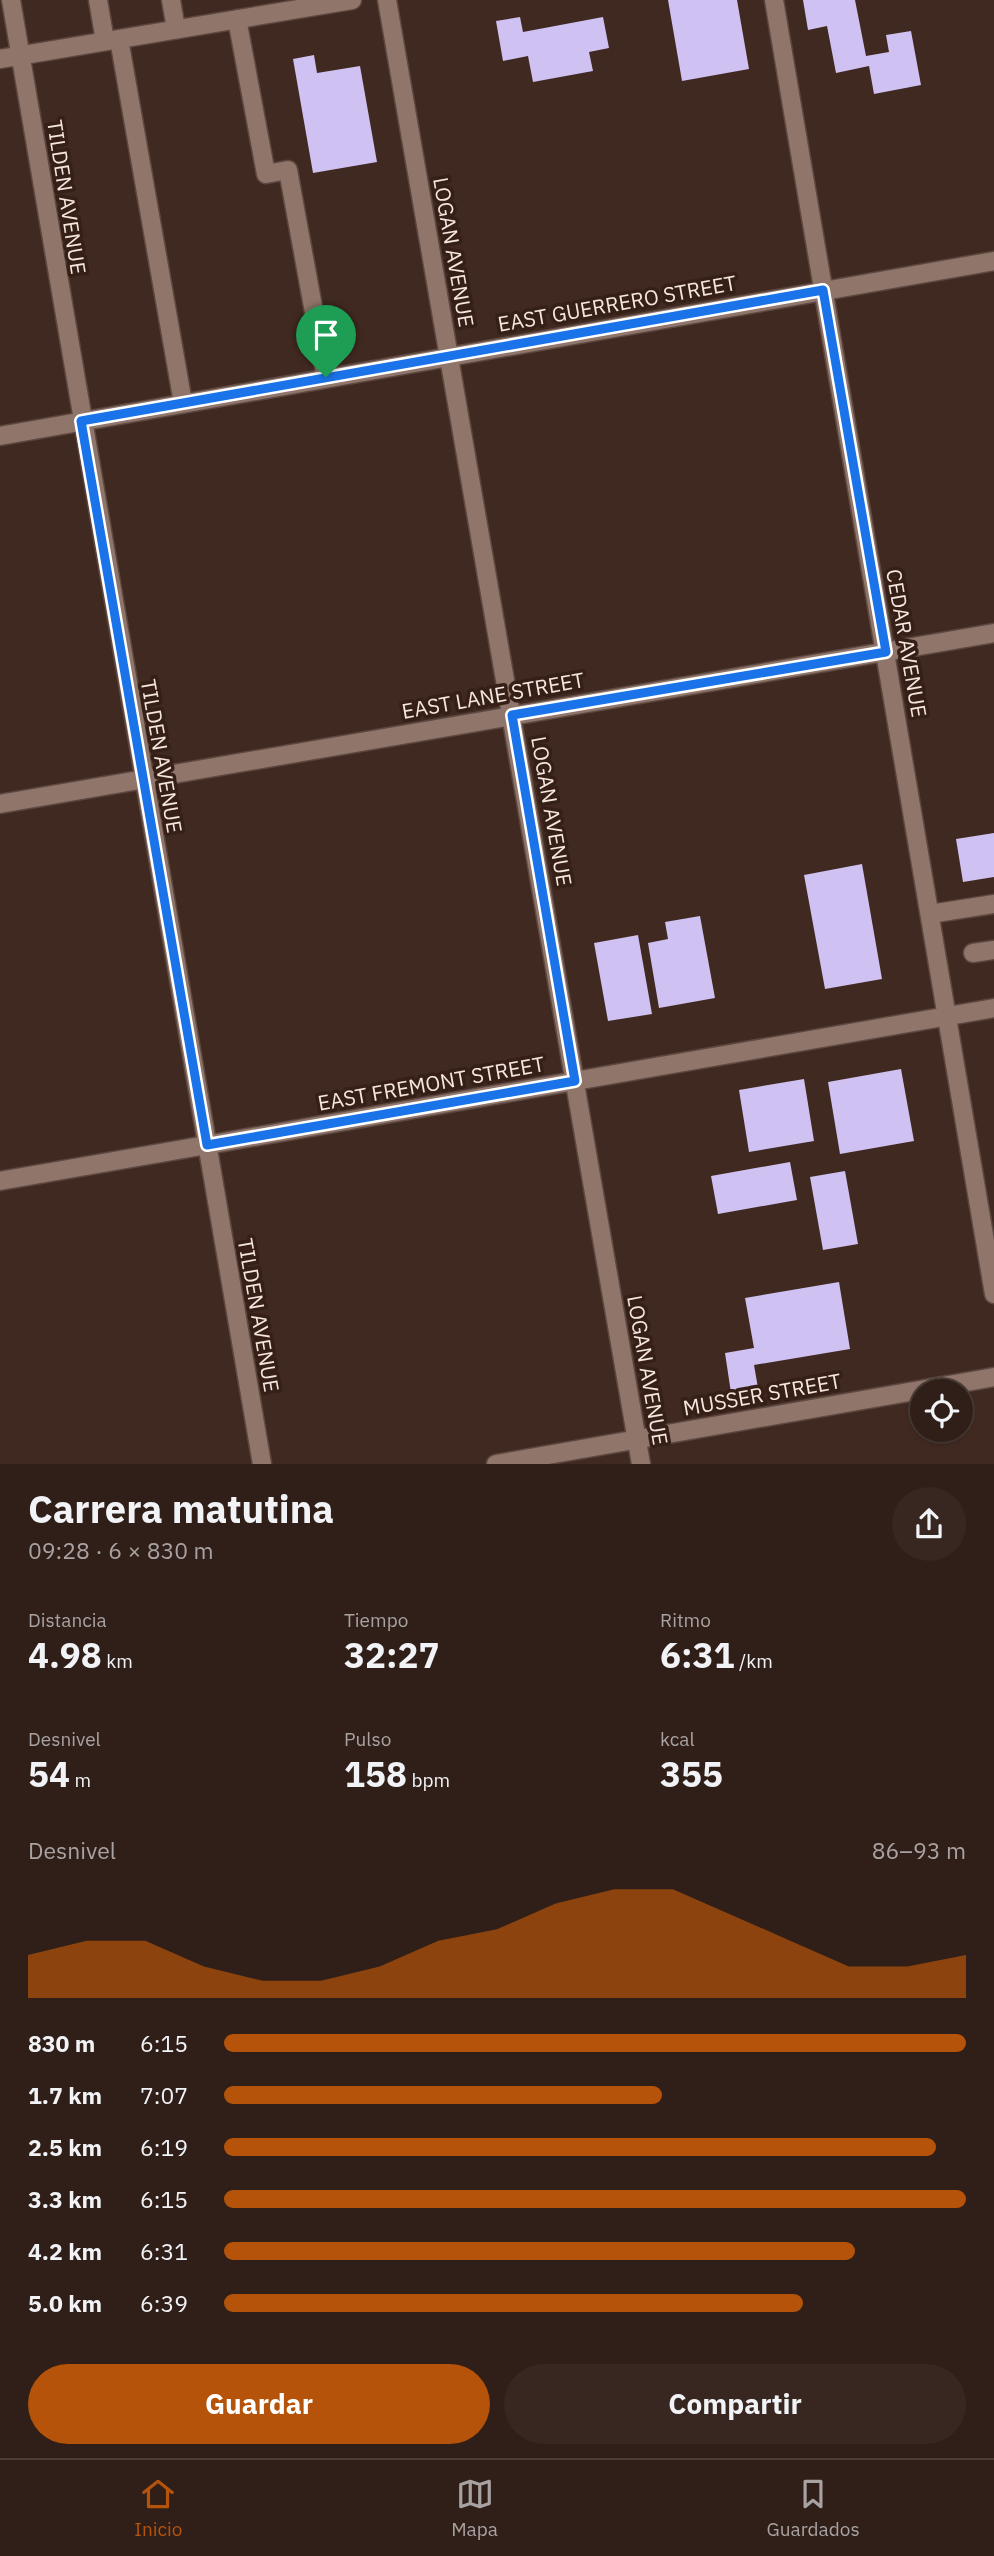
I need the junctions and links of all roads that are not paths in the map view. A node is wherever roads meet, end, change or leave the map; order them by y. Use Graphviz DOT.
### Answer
graph roads {
  1 [pos="11,0"];
  2 [pos="98,0"];
  3 [pos="171,0"];
  4 [pos="352,0"];
  5 [pos="387,0"];
  6 [pos="774,0"];
  7 [pos="317,3"];
  8 [pos="241,12"];
  9 [pos="176,29"];
  10 [pos="112,40"];
  11 [pos="20,56"];
  12 [pos="0,59"];
  13 [pos="994,261"];
  14 [pos="823,290"];
  15 [pos="449,356"];
  16 [pos="326,377"];
  17 [pos="183,403"];
  18 [pos="81,421"];
  19 [pos="0,436"];
  20 [pos="994,633"];
  21 [pos="886,652"];
  22 [pos="512,715"];
  23 [pos="142,779"];
  24 [pos="0,804"];
  25 [pos="994,904"];
  26 [pos="930,914"];
  27 [pos="994,950"];
  28 [pos="973,953"];
  29 [pos="994,1007"];
  30 [pos="947,1016"];
  31 [pos="575,1081"];
  32 [pos="207,1145"];
  33 [pos="0,1181"];
  34 [pos="994,1294"];
  35 [pos="994,1377"];
  36 [pos="637,1439"];
  37 [pos="261,1464"];
  38 [pos="496,1464"];
  39 [pos="641,1464"];
  1 -- 11 [label="street, TILDEN AVENUE"];
  2 -- 10 [label="street"];
  3 -- 9 [label="street"];
  4 -- 7 [label="street"];
  5 -- 15 [label="street, LOGAN AVENUE"];
  6 -- 14 [label="street, CEDAR AVENUE"];
  7 -- 8 [label="street"];
  8 -- 9 [label="street"];
  8 -- 16 [label="street"];
  9 -- 10 [label="street"];
  10 -- 11 [label="street"];
  10 -- 17 [label="street"];
  11 -- 12 [label="street"];
  11 -- 18 [label="street, TILDEN AVENUE"];
  13 -- 14 [label="street, EAST GUERRERO STREET"];
  14 -- 15 [label="street, EAST GUERRERO STREET"];
  14 -- 21 [label="street, CEDAR AVENUE"];
  15 -- 16 [label="street, EAST GUERRERO STREET"];
  15 -- 22 [label="street, LOGAN AVENUE"];
  16 -- 17 [label="street, EAST GUERRERO STREET"];
  17 -- 18 [label="street, EAST GUERRERO STREET"];
  18 -- 19 [label="street, EAST GUERRERO STREET"];
  18 -- 23 [label="street, TILDEN AVENUE"];
  20 -- 21 [label="street, EAST LANE STREET"];
  21 -- 22 [label="street, EAST LANE STREET"];
  21 -- 26 [label="street, CEDAR AVENUE"];
  22 -- 23 [label="street, EAST LANE STREET"];
  22 -- 31 [label="street, LOGAN AVENUE"];
  23 -- 24 [label="street, EAST LANE STREET"];
  23 -- 32 [label="street, TILDEN AVENUE"];
  25 -- 26 [label="street"];
  26 -- 30 [label="street, CEDAR AVENUE"];
  27 -- 28 [label="street"];
  29 -- 30 [label="street, EAST FREMONT STREET"];
  30 -- 31 [label="street, EAST FREMONT STREET"];
  30 -- 34 [label="street, CEDAR AVENUE"];
  31 -- 32 [label="street, EAST FREMONT STREET"];
  31 -- 36 [label="street, LOGAN AVENUE"];
  32 -- 33 [label="street, EAST FREMONT STREET"];
  32 -- 37 [label="street, TILDEN AVENUE"];
  35 -- 36 [label="street, MUSSER STREET"];
  36 -- 38 [label="street, MUSSER STREET"];
  36 -- 39 [label="street, LOGAN AVENUE"];
}
